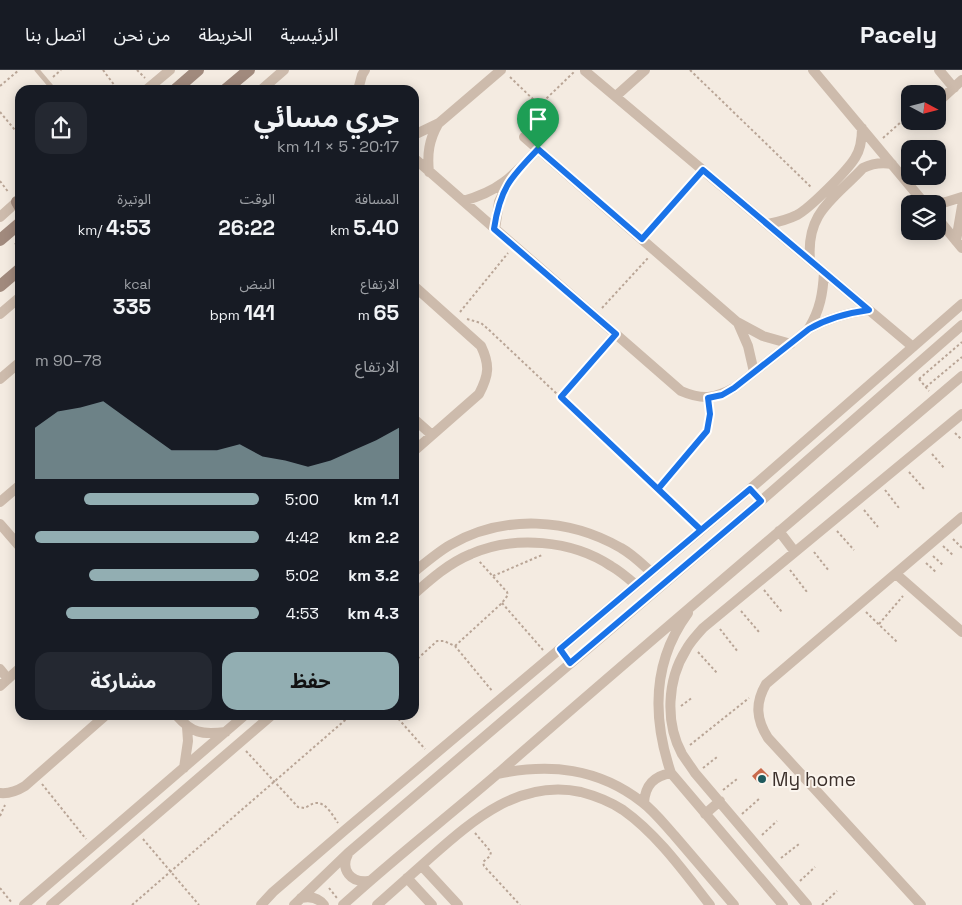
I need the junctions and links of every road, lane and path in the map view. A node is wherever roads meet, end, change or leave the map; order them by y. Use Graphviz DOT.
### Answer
graph roads {
  1 [pos="19,70"];
  2 [pos="37,70"];
  3 [pos="102,70"];
  4 [pos="170,70"];
  5 [pos="198,70"];
  6 [pos="249,70"];
  7 [pos="284,70"];
  8 [pos="366,70"];
  9 [pos="586,70"];
  10 [pos="645,70"];
  11 [pos="690,70"];
  12 [pos="813,70"];
  13 [pos="939,70"];
  14 [pos="505,73"];
  15 [pos="962,80"];
  16 [pos="50,85"];
  17 [pos="114,85"];
  18 [pos="152,85"];
  19 [pos="181,85"];
  20 [pos="232,85"];
  21 [pos="267,85"];
  22 [pos="359,85"];
  23 [pos="0,86"];
  24 [pos="954,88"];
  25 [pos="946,95"];
  26 [pos="616,96"];
  27 [pos="539,105"];
  28 [pos="0,112"];
  29 [pos="901,122"];
  30 [pos="439,123"];
  31 [pos="862,128"];
  32 [pos="15,130"];
  33 [pos="419,133"];
  34 [pos="524,137"];
  35 [pos="876,144"];
  36 [pos="538,149"];
  37 [pos="419,163"];
  38 [pos="892,164"];
  39 [pos="703,170"];
  40 [pos="429,172"];
  41 [pos="510,178"];
  42 [pos="0,182"];
  43 [pos="820,195"];
  44 [pos="918,195"];
  45 [pos="962,197"];
  46 [pos="15,199"];
  47 [pos="463,201"];
  48 [pos="946,202"];
  49 [pos="15,206"];
  50 [pos="962,206"];
  51 [pos="0,217"];
  52 [pos="768,224"];
  53 [pos="15,227"];
  54 [pos="494,229"];
  55 [pos="946,229"];
  56 [pos="642,239"];
  57 [pos="0,240"];
  58 [pos="959,245"];
  59 [pos="514,246"];
  60 [pos="655,250"];
  61 [pos="810,260"];
  62 [pos="824,272"];
  63 [pos="15,273"];
  64 [pos="0,286"];
  65 [pos="419,290"];
  66 [pos="15,301"];
  67 [pos="962,304"];
  68 [pos="869,310"];
  69 [pos="0,314"];
  70 [pos="595,316"];
  71 [pos="453,320"];
  72 [pos="737,322"];
  73 [pos="962,325"];
  74 [pos="809,329"];
  75 [pos="616,334"];
  76 [pos="962,342"];
  77 [pos="791,344"];
  78 [pos="913,347"];
  79 [pos="962,357"];
  80 [pos="15,366"];
  81 [pos="911,370"];
  82 [pos="754,372"];
  83 [pos="962,376"];
  84 [pos="0,379"];
  85 [pos="919,379"];
  86 [pos="926,387"];
  87 [pos="561,397"];
  88 [pos="708,398"];
  89 [pos="936,398"];
  90 [pos="962,414"];
  91 [pos="419,423"];
  92 [pos="432,435"];
  93 [pos="924,445"];
  94 [pos="419,447"];
  95 [pos="902,464"];
  96 [pos="945,469"];
  97 [pos="879,483"];
  98 [pos="15,489"];
  99 [pos="658,489"];
  100 [pos="750,489"];
  101 [pos="924,489"];
  102 [pos="761,501"];
  103 [pos="857,501"];
  104 [pos="0,502"];
  105 [pos="899,508"];
  106 [pos="962,517"];
  107 [pos="830,523"];
  108 [pos="0,524"];
  109 [pos="878,527"];
  110 [pos="701,530"];
  111 [pos="779,531"];
  112 [pos="937,539"];
  113 [pos="15,541"];
  114 [pos="807,542"];
  115 [pos="854,550"];
  116 [pos="795,552"];
  117 [pos="922,552"];
  118 [pos="472,553"];
  119 [pos="544,554"];
  120 [pos="954,556"];
  121 [pos="783,562"];
  122 [pos="944,566"];
  123 [pos="419,568"];
  124 [pos="651,572"];
  125 [pos="829,572"];
  126 [pos="937,573"];
  127 [pos="896,574"];
  128 [pos="493,576"];
  129 [pos="758,583"];
  130 [pos="636,585"];
  131 [pos="911,587"];
  132 [pos="419,590"];
  133 [pos="807,592"];
  134 [pos="699,599"];
  135 [pos="734,602"];
  136 [pos="502,603"];
  137 [pos="860,605"];
  138 [pos="782,612"];
  139 [pos="713,620"];
  140 [pos="879,624"];
  141 [pos="759,632"];
  142 [pos="962,632"];
  143 [pos="691,643"];
  144 [pos="898,643"];
  145 [pos="455,646"];
  146 [pos="560,649"];
  147 [pos="738,652"];
  148 [pos="419,658"];
  149 [pos="550,658"];
  150 [pos="570,663"];
  151 [pos="0,669"];
  152 [pos="15,672"];
  153 [pos="716,672"];
  154 [pos="4,682"];
  155 [pos="751,697"];
  156 [pos="499,699"];
  157 [pos="100,720"];
  158 [pos="181,720"];
  159 [pos="240,720"];
  160 [pos="266,720"];
  161 [pos="345,720"];
  162 [pos="399,720"];
  163 [pos="187,727"];
  164 [pos="226,732"];
  165 [pos="240,743"];
  166 [pos="682,752"];
  167 [pos="431,756"];
  168 [pos="717,757"];
  169 [pos="184,768"];
  170 [pos="671,773"];
  171 [pos="696,773"];
  172 [pos="496,775"];
  173 [pos="36,777"];
  174 [pos="737,779"];
  175 [pos="274,781"];
  176 [pos="3,793"];
  177 [pos="718,798"];
  178 [pos="759,799"];
  179 [pos="644,803"];
  180 [pos="705,814"];
  181 [pos="0,816"];
  182 [pos="735,819"];
  183 [pos="777,821"];
  184 [pos="468,826"];
  185 [pos="345,830"];
  186 [pos="137,831"];
  187 [pos="754,842"];
  188 [pos="798,844"];
  189 [pos="92,847"];
  190 [pos="687,850"];
  191 [pos="348,853"];
  192 [pos="675,861"];
  193 [pos="773,865"];
  194 [pos="422,866"];
  195 [pos="815,867"];
  196 [pos="170,871"];
  197 [pos="407,878"];
  198 [pos="368,881"];
  199 [pos="0,888"];
  200 [pos="793,888"];
  201 [pos="838,891"];
  202 [pos="298,902"];
  203 [pos="14,905"];
  204 [pos="24,905"];
  205 [pos="51,905"];
  206 [pos="132,905"];
  207 [pos="199,905"];
  208 [pos="261,905"];
  209 [pos="324,905"];
  210 [pos="343,905"];
  211 [pos="377,905"];
  212 [pos="432,905"];
  213 [pos="458,905"];
  214 [pos="520,905"];
  215 [pos="710,905"];
  216 [pos="734,905"];
  217 [pos="783,905"];
  218 [pos="807,905"];
  219 [pos="822,905"];
  220 [pos="921,905"];
  1 -- 23 [label="path"];
  2 -- 16 [label="lane"];
  3 -- 17 [label="path"];
  4 -- 18 [label="street"];
  5 -- 19 [label="street"];
  6 -- 20 [label="street"];
  7 -- 21 [label="street"];
  8 -- 22 [label="street"];
  9 -- 26 [label="street"];
  9 -- 27 [label="path"];
  10 -- 26 [label="street"];
  11 -- 43 [label="path"];
  12 -- 31 [label="street"];
  13 -- 24 [label="street"];
  14 -- 27 [label="path"];
  14 -- 30 [label="street"];
  15 -- 24 [label="street"];
  24 -- 25 [label="street"];
  26 -- 39 [label="street"];
  27 -- 34 [label="path"];
  28 -- 32 [label="path"];
  29 -- 35 [label="path"];
  30 -- 33 [label="street"];
  30 -- 40 [label="street"];
  31 -- 35 [label="street"];
  31 -- 43 [label="street"];
  34 -- 36 [label="street"];
  35 -- 38 [label="street"];
  36 -- 41 [label="street"];
  36 -- 56 [label="street"];
  37 -- 40 [label="street"];
  38 -- 44 [label="street"];
  38 -- 61 [label="street"];
  39 -- 52 [label="street"];
  39 -- 56 [label="path"];
  40 -- 47 [label="street"];
  41 -- 47 [label="street"];
  41 -- 54 [label="street"];
  42 -- 46 [label="path"];
  43 -- 52 [label="street"];
  45 -- 48 [label="street"];
  47 -- 54 [label="street"];
  49 -- 51 [label="street"];
  50 -- 58 [label="street"];
  52 -- 61 [label="street"];
  53 -- 57 [label="street"];
  54 -- 59 [label="street"];
  55 -- 58 [label="street"];
  56 -- 60 [label="street"];
  59 -- 70 [label="street"];
  59 -- 71 [label="path"];
  60 -- 70 [label="path"];
  60 -- 72 [label="street"];
  61 -- 62 [label="street"];
  62 -- 68 [label="street"];
  62 -- 74 [label="street"];
  63 -- 64 [label="street"];
  65 -- 71 [label="street"];
  66 -- 69 [label="street"];
  67 -- 78 [label="street"];
  68 -- 74 [label="street"];
  68 -- 78 [label="street"];
  70 -- 75 [label="street"];
  71 -- 87 [label="path"];
  71 -- 92 [label="street"];
  72 -- 77 [label="street"];
  72 -- 82 [label="street"];
  73 -- 81 [label="street"];
  74 -- 77 [label="street"];
  75 -- 87 [label="path"];
  75 -- 88 [label="street"];
  76 -- 85 [label="path"];
  77 -- 82 [label="street"];
  78 -- 100 [label="street"];
  79 -- 86 [label="path"];
  80 -- 84 [label="street"];
  81 -- 85 [label="path"];
  81 -- 102 [label="street"];
  82 -- 88 [label="street"];
  83 -- 89 [label="street"];
  85 -- 86 [label="path"];
  86 -- 89 [label="path"];
  87 -- 99 [label="path"];
  88 -- 99 [label="path"];
  89 -- 111 [label="street"];
  90 -- 93 [label="street"];
  91 -- 92 [label="street"];
  92 -- 94 [label="street"];
  93 -- 95 [label="street"];
  93 -- 96 [label="path"];
  95 -- 97 [label="street"];
  95 -- 101 [label="path"];
  97 -- 103 [label="street"];
  97 -- 105 [label="path"];
  98 -- 104 [label="street"];
  99 -- 110 [label="path"];
  100 -- 102 [label="street"];
  100 -- 110 [label="street"];
  102 -- 150 [label="street"];
  103 -- 107 [label="street"];
  103 -- 109 [label="path"];
  106 -- 112 [label="street"];
  107 -- 114 [label="street"];
  107 -- 115 [label="path"];
  108 -- 113 [label="street"];
  110 -- 124 [label="street"];
  111 -- 116 [label="street"];
  111 -- 134 [label="street"];
  112 -- 117 [label="street"];
  112 -- 120 [label="path"];
  114 -- 116 [label="street"];
  114 -- 125 [label="path"];
  116 -- 121 [label="street"];
  117 -- 122 [label="path"];
  117 -- 126 [label="path"];
  117 -- 127 [label="street"];
  118 -- 128 [label="path"];
  118 -- 130 [label="street"];
  118 -- 132 [label="street"];
  119 -- 128 [label="path"];
  121 -- 129 [label="street"];
  121 -- 133 [label="path"];
  123 -- 124 [label="street"];
  124 -- 130 [label="street"];
  127 -- 131 [label="street"];
  127 -- 137 [label="street"];
  128 -- 136 [label="path"];
  129 -- 135 [label="street"];
  129 -- 138 [label="path"];
  130 -- 146 [label="street"];
  131 -- 140 [label="path"];
  131 -- 142 [label="street"];
  134 -- 170 [label="street"];
  134 -- 172 [label="street"];
  135 -- 139 [label="street"];
  135 -- 141 [label="path"];
  136 -- 145 [label="path"];
  136 -- 149 [label="path"];
  137 -- 140 [label="path"];
  137 -- 220 [label="street"];
  139 -- 143 [label="street"];
  139 -- 147 [label="path"];
  140 -- 144 [label="path"];
  143 -- 153 [label="path"];
  143 -- 166 [label="street"];
  145 -- 148 [label="path"];
  145 -- 156 [label="path"];
  146 -- 149 [label="street"];
  146 -- 150 [label="street"];
  149 -- 156 [label="street"];
  150 -- 191 [label="street"];
  151 -- 154 [label="street"];
  152 -- 154 [label="street"];
  155 -- 166 [label="path"];
  156 -- 167 [label="street"];
  157 -- 173 [label="street"];
  158 -- 163 [label="street"];
  159 -- 164 [label="street"];
  160 -- 165 [label="street"];
  161 -- 175 [label="path"];
  162 -- 167 [label="path"];
  163 -- 164 [label="street"];
  163 -- 169 [label="street"];
  164 -- 169 [label="street"];
  165 -- 175 [label="path"];
  165 -- 186 [label="street"];
  166 -- 171 [label="street"];
  167 -- 185 [label="street"];
  168 -- 171 [label="path"];
  169 -- 189 [label="street"];
  170 -- 179 [label="street"];
  170 -- 180 [label="street"];
  171 -- 177 [label="street"];
  172 -- 179 [label="street"];
  172 -- 198 [label="street"];
  173 -- 176 [label="street"];
  173 -- 189 [label="path"];
  174 -- 177 [label="path"];
  175 -- 185 [label="path"];
  175 -- 196 [label="path"];
  176 -- 181 [label="path"];
  177 -- 180 [label="street"];
  177 -- 182 [label="street"];
  178 -- 182 [label="path"];
  179 -- 190 [label="street"];
  180 -- 217 [label="street"];
  182 -- 187 [label="street"];
  183 -- 187 [label="path"];
  184 -- 192 [label="street"];
  184 -- 194 [label="street"];
  184 -- 214 [label="path"];
  185 -- 208 [label="street"];
  186 -- 196 [label="path"];
  186 -- 205 [label="street"];
  187 -- 193 [label="street"];
  188 -- 193 [label="path"];
  189 -- 204 [label="street"];
  190 -- 192 [label="street"];
  190 -- 216 [label="street"];
  191 -- 198 [label="street"];
  191 -- 202 [label="street"];
  192 -- 215 [label="street"];
  193 -- 200 [label="street"];
  194 -- 197 [label="street"];
  194 -- 213 [label="street"];
  195 -- 200 [label="path"];
  196 -- 206 [label="path"];
  196 -- 207 [label="path"];
  197 -- 211 [label="street"];
  197 -- 212 [label="street"];
  198 -- 210 [label="street"];
  199 -- 203 [label="path"];
  200 -- 218 [label="street"];
  201 -- 219 [label="path"];
  202 -- 209 [label="street"];
}
